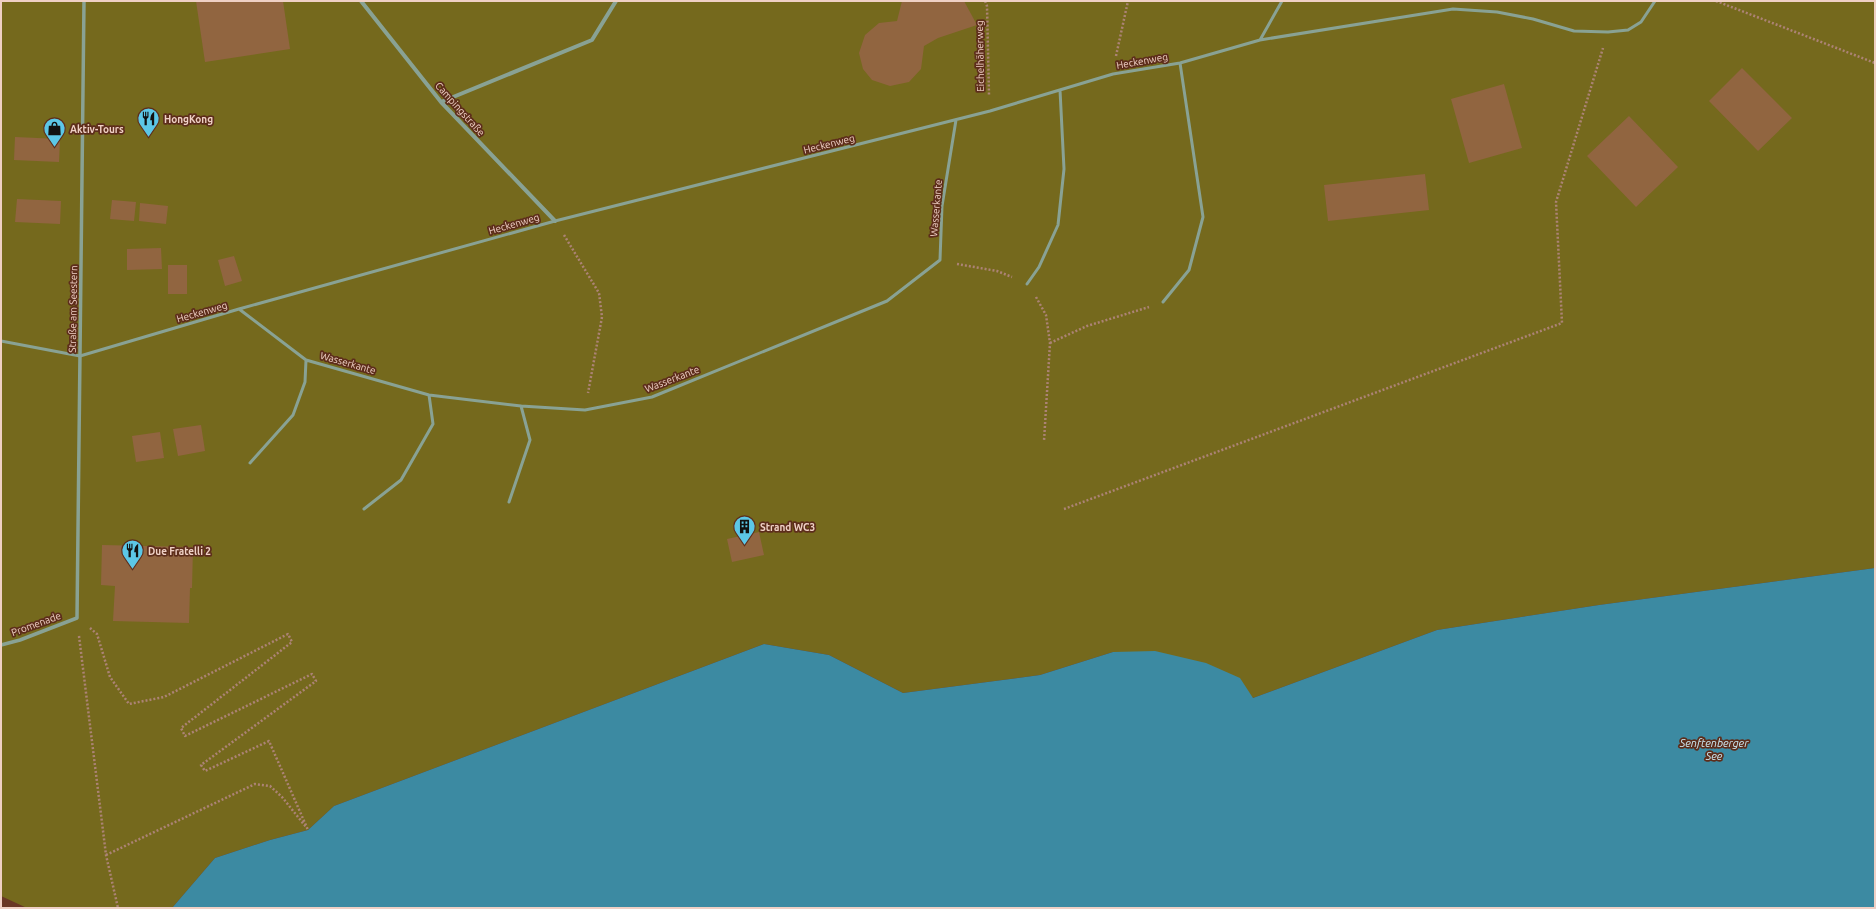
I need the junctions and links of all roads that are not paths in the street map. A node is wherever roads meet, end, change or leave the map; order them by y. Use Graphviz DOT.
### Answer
graph roads {
  1 [pos="84,1"];
  2 [pos="362,1"];
  3 [pos="616,1"];
  4 [pos="1282,1"];
  5 [pos="1655,1"];
  6 [pos="1260,40"];
  7 [pos="1180,63"];
  8 [pos="1060,90"];
  9 [pos="441,102"];
  10 [pos="956,120"];
  11 [pos="556,221"];
  12 [pos="1027,284"];
  13 [pos="1163,302"];
  14 [pos="239,309"];
  15 [pos="1,341"];
  16 [pos="80,356"];
  17 [pos="306,360"];
  18 [pos="429,395"];
  19 [pos="521,406"];
  20 [pos="250,463"];
  21 [pos="510,502"];
  22 [pos="364,509"];
  23 [pos="77,618"];
  24 [pos="1,645"];
  1 -- 16 [label="street, Straße am Seestern"];
  2 -- 9 [label="street, Campingstraße"];
  3 -- 9 [label="street"];
  4 -- 6 [label="lane"];
  5 -- 6 [label="lane, Heckenweg"];
  6 -- 7 [label="lane, Heckenweg"];
  7 -- 8 [label="lane, Heckenweg"];
  7 -- 13 [label="lane"];
  8 -- 10 [label="lane, Heckenweg"];
  8 -- 12 [label="lane"];
  9 -- 11 [label="street, Campingstraße"];
  10 -- 11 [label="lane, Heckenweg"];
  10 -- 19 [label="lane, Wasserkante"];
  11 -- 14 [label="lane, Heckenweg"];
  14 -- 16 [label="lane, Heckenweg"];
  14 -- 17 [label="lane, Wasserkante"];
  15 -- 16 [label="lane, Heckenweg"];
  16 -- 23 [label="street, Straße am Seestern"];
  17 -- 18 [label="lane, Wasserkante"];
  17 -- 20 [label="lane"];
  18 -- 19 [label="lane, Wasserkante"];
  18 -- 22 [label="lane"];
  19 -- 21 [label="lane"];
  23 -- 24 [label="street, Promenade"];
}
